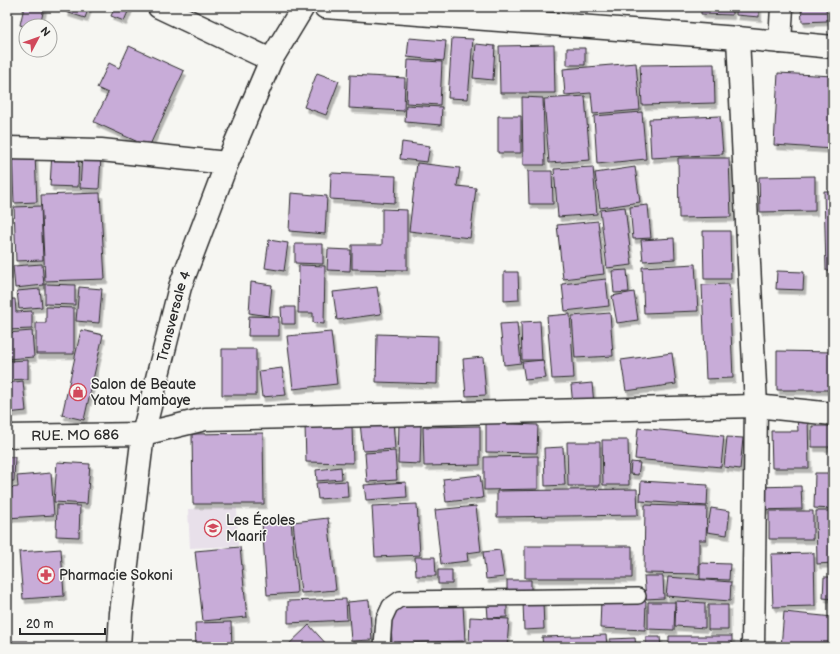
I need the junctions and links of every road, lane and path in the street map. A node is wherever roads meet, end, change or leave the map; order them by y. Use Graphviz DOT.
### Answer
graph roads {
  1 [pos="159,7"];
  2 [pos="303,7"];
  3 [pos="325,7"];
  4 [pos="782,7"];
  5 [pos="738,38"];
  6 [pos="780,42"];
  7 [pos="833,47"];
  8 [pos="271,60"];
  9 [pos="7,148"];
  10 [pos="227,163"];
  11 [pos="756,406"];
  12 [pos="833,414"];
  13 [pos="143,434"];
  14 [pos="7,436"];
  15 [pos="638,596"];
  16 [pos="119,647"];
  17 [pos="382,647"];
  18 [pos="753,647"];
  1 -- 8 [label="street"];
  2 -- 8 [label="street, Transversale 4"];
  3 -- 5 [label="street"];
  4 -- 6 [label="street"];
  5 -- 6 [label="street"];
  5 -- 11 [label="street"];
  6 -- 7 [label="street"];
  8 -- 10 [label="street, Transversale 4"];
  9 -- 10 [label="street"];
  10 -- 13 [label="street, Transversale 4"];
  11 -- 12 [label="street, RUE. MO 686"];
  11 -- 13 [label="street, RUE. MO 686"];
  11 -- 18 [label="street"];
  13 -- 14 [label="street, RUE. MO 686"];
  13 -- 16 [label="street, Transversale 4"];
  15 -- 17 [label="lane"];
}
